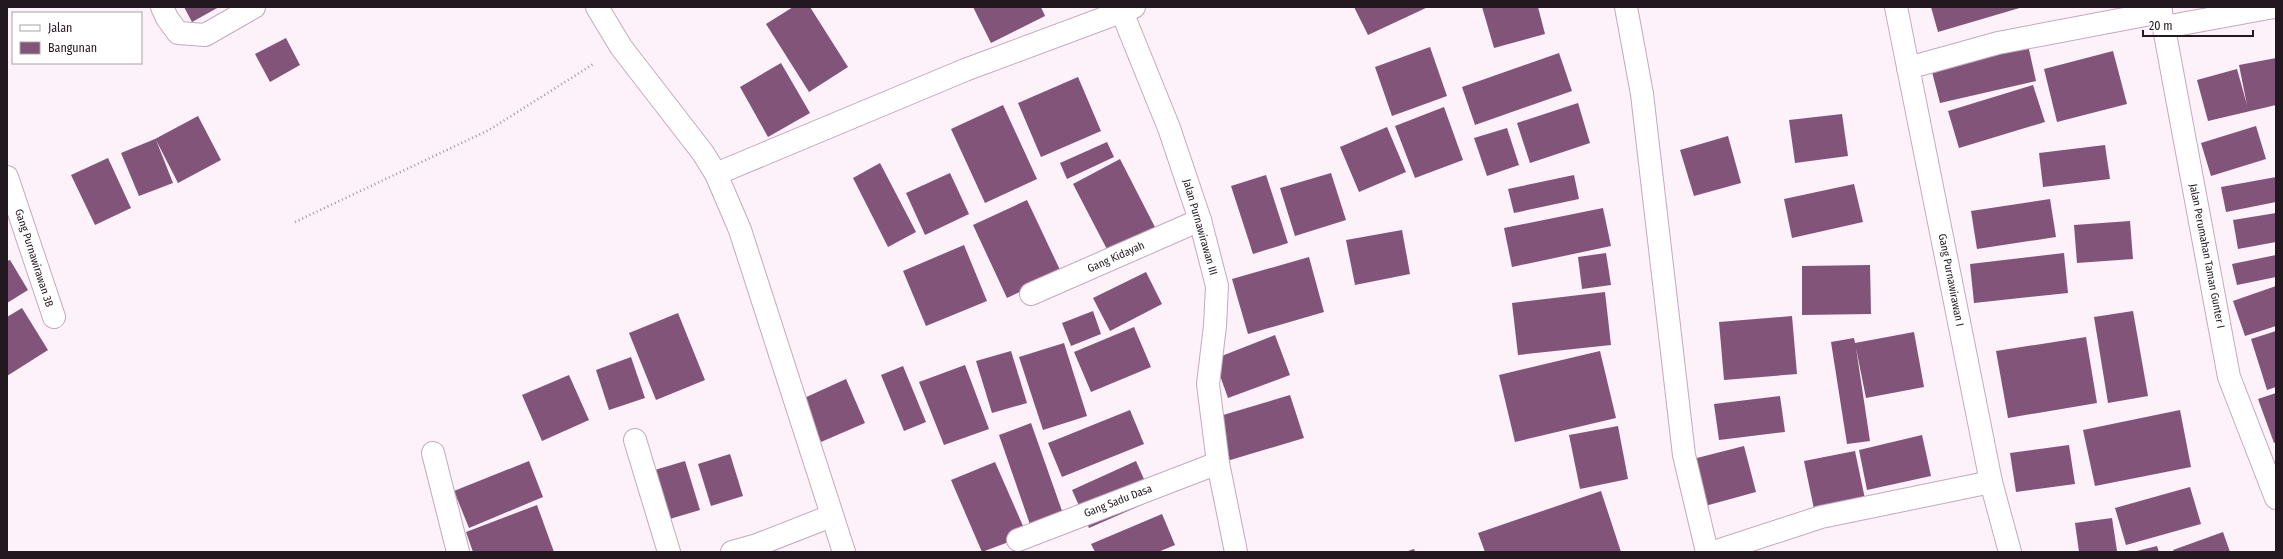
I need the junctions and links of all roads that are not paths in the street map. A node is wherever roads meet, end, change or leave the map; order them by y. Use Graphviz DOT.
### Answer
graph roads {
  1 [pos="162,7"];
  2 [pos="254,7"];
  3 [pos="597,7"];
  4 [pos="1626,7"];
  5 [pos="1896,7"];
  6 [pos="2274,7"];
  7 [pos="1125,9"];
  8 [pos="2162,15"];
  9 [pos="1908,68"];
  10 [pos="716,174"];
  11 [pos="7,177"];
  12 [pos="1200,220"];
  13 [pos="1031,294"];
  14 [pos="54,317"];
  15 [pos="635,440"];
  16 [pos="433,453"];
  17 [pos="1218,463"];
  18 [pos="1991,482"];
  19 [pos="2276,498"];
  20 [pos="831,516"];
  21 [pos="1018,540"];
  22 [pos="458,552"];
  23 [pos="669,552"];
  24 [pos="732,552"];
  25 [pos="844,552"];
  26 [pos="1236,552"];
  27 [pos="1707,552"];
  28 [pos="1714,552"];
  29 [pos="2010,552"];
  1 -- 2 [label="street"];
  3 -- 10 [label="street"];
  4 -- 27 [label="street"];
  5 -- 9 [label="street, Gang Purnawirawan I"];
  6 -- 8 [label="street"];
  7 -- 10 [label="street"];
  7 -- 12 [label="street, Jalan Purnawirawan III"];
  8 -- 9 [label="street"];
  8 -- 19 [label="street, Jalan Perumahan Taman Gunter I"];
  9 -- 18 [label="street, Gang Purnawirawan I"];
  10 -- 20 [label="street"];
  11 -- 14 [label="street, Gang Purnawirawan 3B"];
  12 -- 13 [label="street, Gang Kidayah"];
  12 -- 17 [label="street, Jalan Purnawirawan III"];
  15 -- 23 [label="street"];
  16 -- 22 [label="street"];
  17 -- 21 [label="street, Gang Sadu Dasa"];
  17 -- 26 [label="street, Jalan Purnawirawan III"];
  18 -- 28 [label="street"];
  18 -- 29 [label="street, Gang Purnawirawan I"];
  20 -- 24 [label="street"];
  20 -- 25 [label="street"];
}
